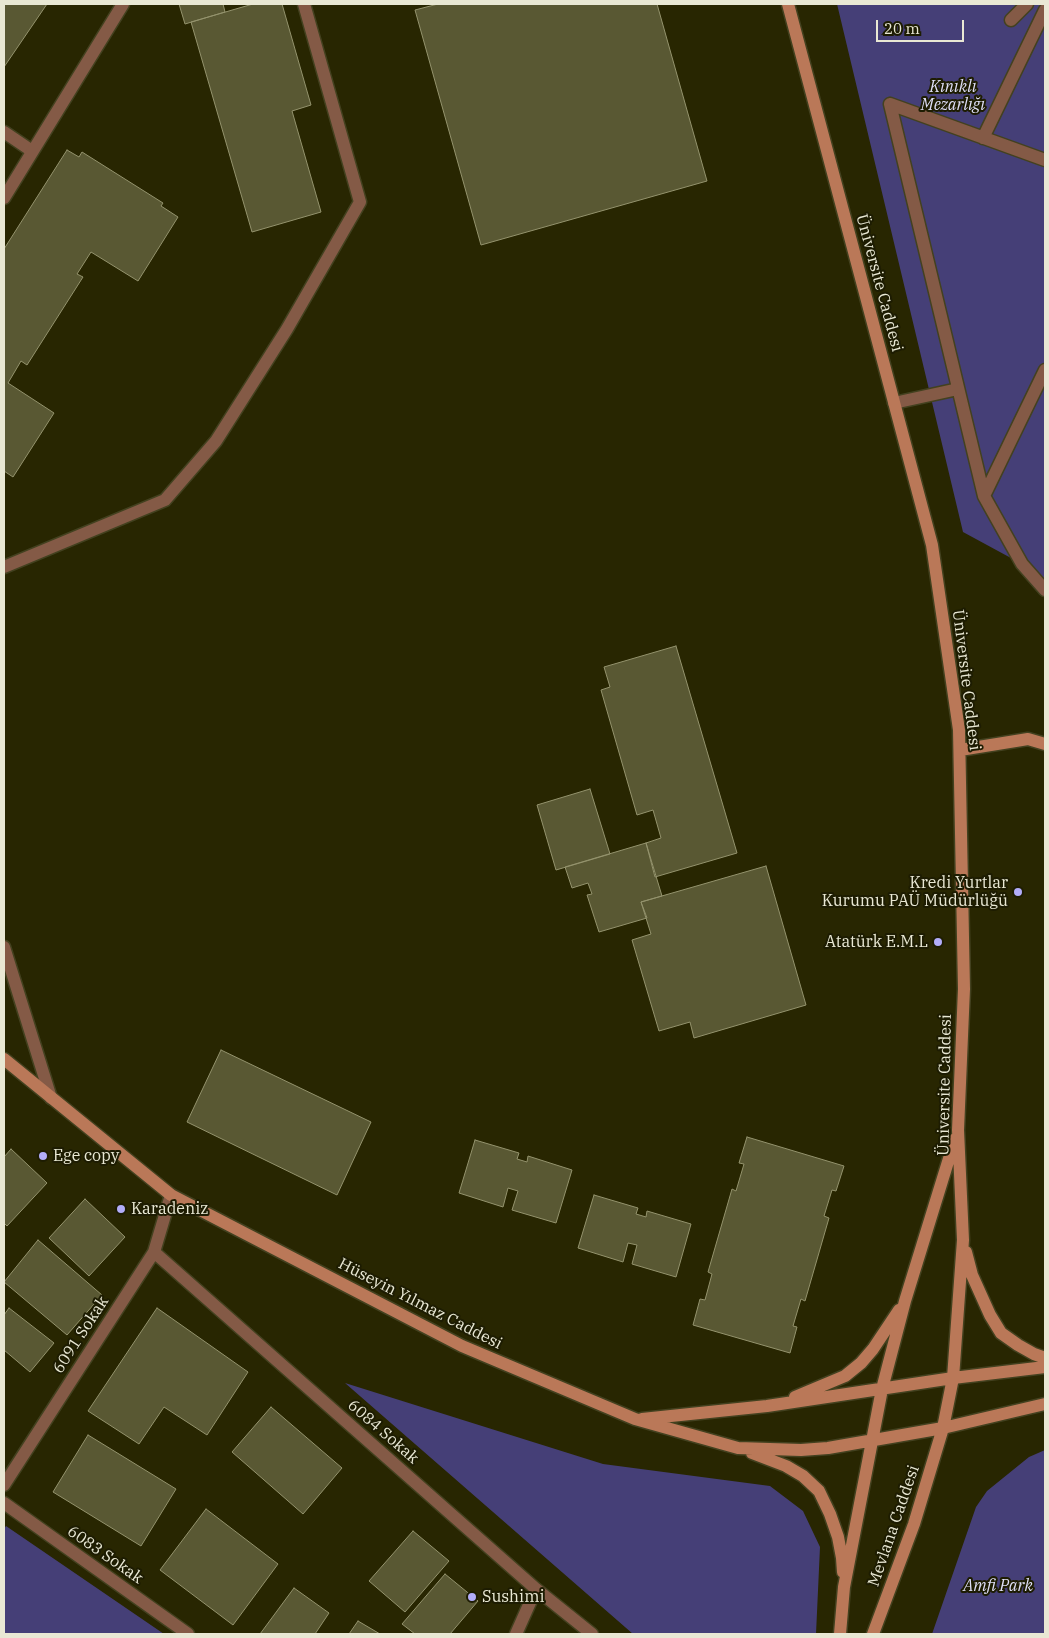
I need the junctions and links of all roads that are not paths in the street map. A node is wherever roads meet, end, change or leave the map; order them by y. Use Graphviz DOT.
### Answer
graph roads {
  1 [pos="123,4"];
  2 [pos="304,4"];
  3 [pos="788,4"];
  4 [pos="1027,4"];
  5 [pos="1045,10"];
  6 [pos="1011,20"];
  7 [pos="4,132"];
  8 [pos="983,138"];
  9 [pos="32,151"];
  10 [pos="1045,160"];
  11 [pos="4,198"];
  12 [pos="1045,370"];
  13 [pos="958,388"];
  14 [pos="894,403"];
  15 [pos="984,496"];
  16 [pos="4,567"];
  17 [pos="1045,590"];
  18 [pos="1045,744"];
  19 [pos="960,750"];
  20 [pos="4,947"];
  21 [pos="4,1059"];
  22 [pos="51,1098"];
  23 [pos="958,1130"];
  24 [pos="171,1195"];
  25 [pos="963,1240"];
  26 [pos="154,1252"];
  27 [pos="905,1301"];
  28 [pos="1045,1358"];
  29 [pos="1045,1367"];
  30 [pos="953,1378"];
  31 [pos="882,1389"];
  32 [pos="1045,1404"];
  33 [pos="767,1406"];
  34 [pos="635,1419"];
  35 [pos="943,1428"];
  36 [pos="873,1440"];
  37 [pos="738,1448"];
  38 [pos="4,1486"];
  39 [pos="4,1503"];
  40 [pos="844,1587"];
  41 [pos="536,1590"];
  42 [pos="188,1634"];
  43 [pos="516,1634"];
  44 [pos="592,1634"];
  45 [pos="840,1634"];
  46 [pos="873,1634"];
  1 -- 9 [label="street"];
  2 -- 16 [label="street"];
  3 -- 14 [label="main road, Üniversite Caddesi"];
  4 -- 6 [label="street"];
  5 -- 8 [label="street"];
  7 -- 9 [label="street"];
  8 -- 10 [label="street"];
  8 -- 13 [label="street"];
  9 -- 11 [label="street"];
  12 -- 15 [label="street"];
  13 -- 14 [label="street"];
  13 -- 15 [label="street"];
  14 -- 19 [label="main road, Üniversite Caddesi"];
  15 -- 17 [label="street"];
  18 -- 19 [label="main road"];
  19 -- 23 [label="main road, Üniversite Caddesi"];
  20 -- 22 [label="street"];
  21 -- 22 [label="main road, Hüseyin Yılmaz Caddesi"];
  22 -- 24 [label="main road, Hüseyin Yılmaz Caddesi"];
  23 -- 25 [label="main road, Üniversite Caddesi"];
  23 -- 27 [label="main road"];
  24 -- 26 [label="street, 6091 Sokak"];
  24 -- 34 [label="main road, Hüseyin Yılmaz Caddesi"];
  25 -- 28 [label="main road"];
  25 -- 30 [label="main road, Üniversite Caddesi"];
  26 -- 38 [label="street, 6091 Sokak"];
  26 -- 41 [label="street, 6084 Sokak"];
  27 -- 31 [label="main road"];
  27 -- 33 [label="main road"];
  29 -- 30 [label="main road"];
  30 -- 31 [label="main road"];
  30 -- 35 [label="main road, Mevlana Caddesi"];
  31 -- 33 [label="main road"];
  31 -- 36 [label="main road"];
  32 -- 35 [label="main road"];
  33 -- 34 [label="main road"];
  34 -- 37 [label="main road, Hüseyin Yılmaz Caddesi"];
  35 -- 36 [label="main road, Hüseyin Yılmaz Caddesi"];
  35 -- 46 [label="main road, Mevlana Caddesi"];
  36 -- 37 [label="main road, Hüseyin Yılmaz Caddesi"];
  36 -- 40 [label="main road"];
  37 -- 40 [label="main road"];
  39 -- 42 [label="street, 6083 Sokak"];
  40 -- 45 [label="main road"];
  41 -- 43 [label="street"];
  41 -- 44 [label="street, 6084 Sokak"];
}
